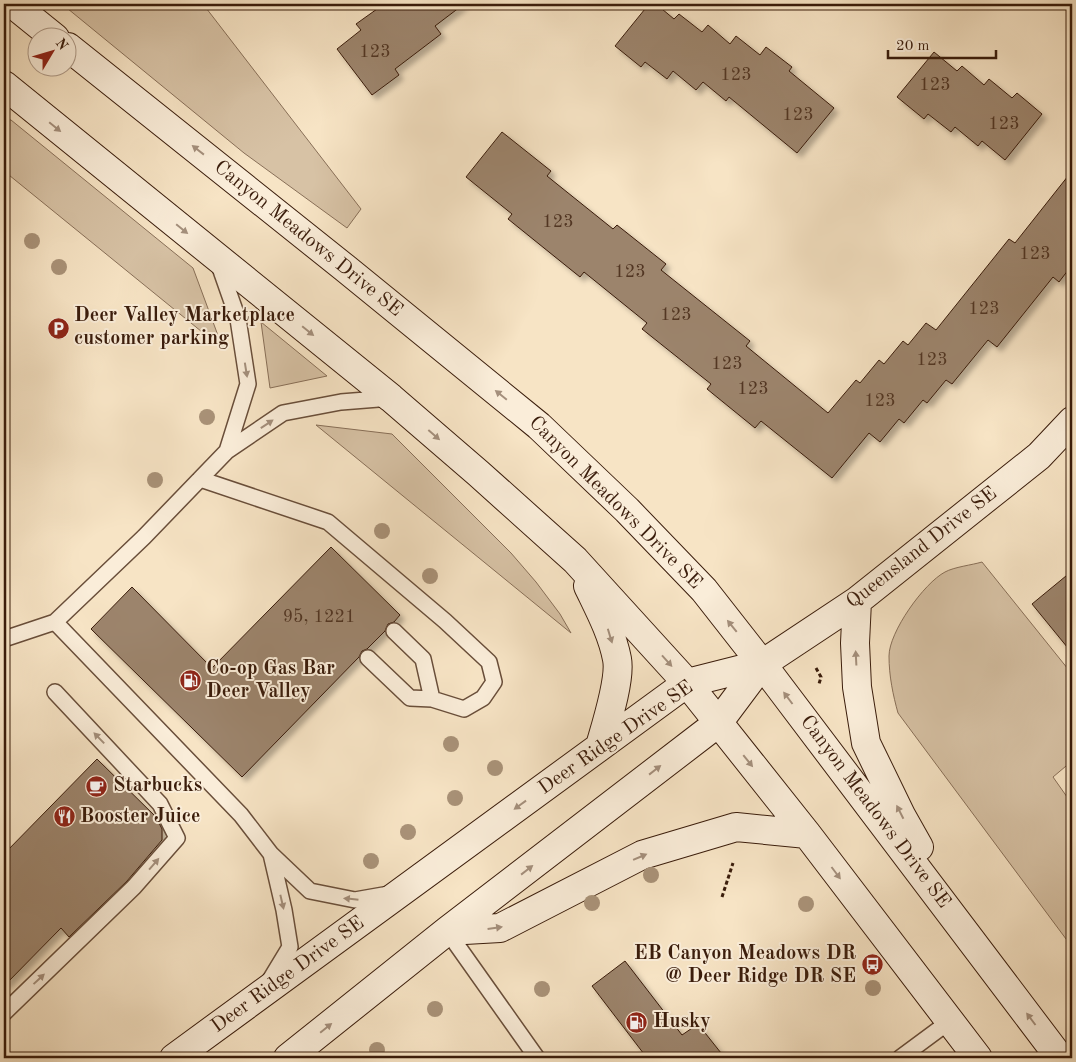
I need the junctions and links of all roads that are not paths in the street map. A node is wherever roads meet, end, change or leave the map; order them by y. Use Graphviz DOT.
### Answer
graph roads {
  1 [pos="13,4"];
  2 [pos="43,28"];
  3 [pos="78,55"];
  4 [pos="4,86"];
  5 [pos="16,104"];
  6 [pos="216,256"];
  7 [pos="391,398"];
  8 [pos="1072,421"];
  9 [pos="227,451"];
  10 [pos="200,479"];
  11 [pos="576,560"];
  12 [pos="857,601"];
  13 [pos="55,622"];
  14 [pos="394,632"];
  15 [pos="4,639"];
  16 [pos="368,658"];
  17 [pos="762,664"];
  18 [pos="687,683"];
  19 [pos="55,692"];
  20 [pos="432,699"];
  21 [pos="718,722"];
  22 [pos="600,746"];
  23 [pos="807,834"];
  24 [pos="271,854"];
  25 [pos="399,892"];
  26 [pos="446,931"];
  27 [pos="966,932"];
  28 [pos="262,993"];
  29 [pos="4,1013"];
  30 [pos="950,1021"];
  31 [pos="174,1058"];
  32 [pos="288,1058"];
  33 [pos="537,1058"];
  34 [pos="900,1058"];
  35 [pos="978,1058"];
  36 [pos="1060,1058"];
  1 -- 2 [label="street"];
  17 -- 3 [label="street, Canyon Meadows Drive SE, one-way"];
  4 -- 5 [label="street"];
  5 -- 6 [label="street, one-way"];
  6 -- 7 [label="street, one-way"];
  6 -- 9 [label="lane, one-way"];
  9 -- 7 [label="lane, one-way"];
  7 -- 11 [label="street, one-way"];
  8 -- 12 [label="street, Queensland Drive SE"];
  9 -- 10 [label="lane"];
  10 -- 13 [label="lane"];
  10 -- 20 [label="lane"];
  11 -- 18 [label="street, one-way"];
  11 -- 22 [label="street, one-way"];
  12 -- 17 [label="street, Queensland Drive SE"];
  27 -- 12 [label="street, one-way"];
  13 -- 15 [label="lane"];
  13 -- 24 [label="lane"];
  14 -- 20 [label="lane"];
  16 -- 20 [label="lane"];
  17 -- 18 [label="street, Deer Ridge Drive SE"];
  17 -- 21 [label="street"];
  27 -- 17 [label="street, Canyon Meadows Drive SE, one-way"];
  18 -- 21 [label="street"];
  18 -- 22 [label="street, Deer Ridge Drive SE"];
  29 -- 19 [label="lane, one-way"];
  21 -- 23 [label="street, one-way"];
  26 -- 21 [label="street, one-way"];
  22 -- 25 [label="street, Deer Ridge Drive SE, one-way"];
  26 -- 23 [label="street, one-way"];
  23 -- 30 [label="street, one-way"];
  25 -- 24 [label="lane, one-way"];
  24 -- 28 [label="lane, one-way"];
  25 -- 28 [label="street, Deer Ridge Drive SE"];
  32 -- 26 [label="street, one-way"];
  26 -- 33 [label="lane"];
  36 -- 27 [label="street, Canyon Meadows Drive SE, one-way"];
  28 -- 31 [label="street, Deer Ridge Drive SE"];
  30 -- 34 [label="lane"];
  30 -- 35 [label="street"];
}
